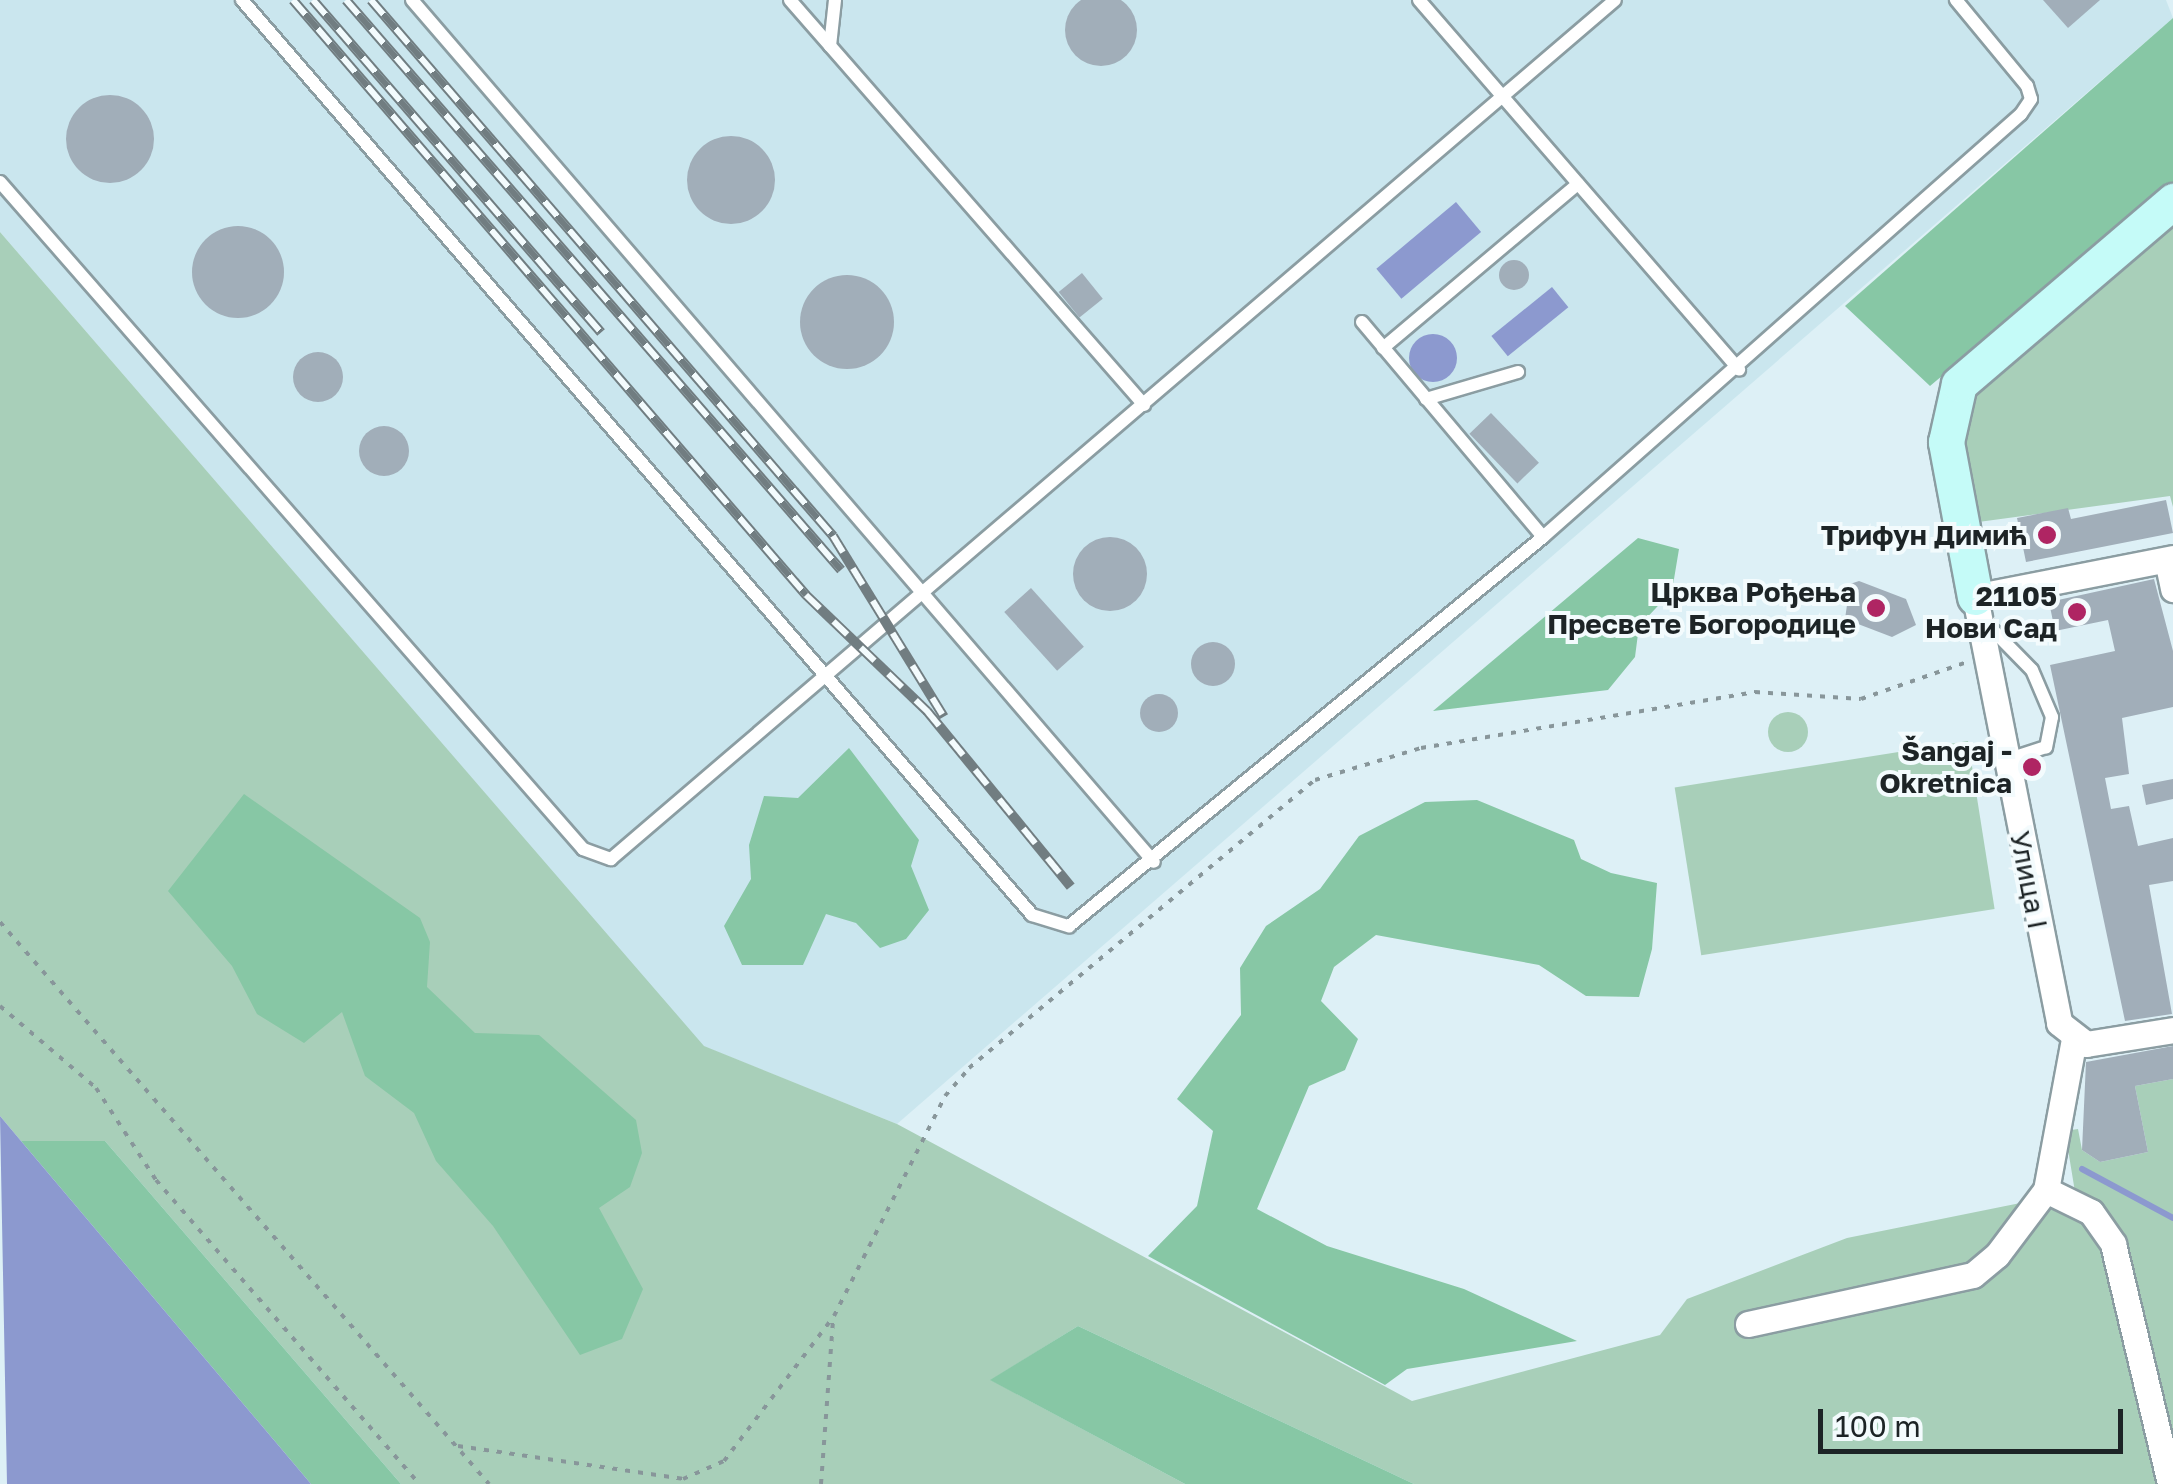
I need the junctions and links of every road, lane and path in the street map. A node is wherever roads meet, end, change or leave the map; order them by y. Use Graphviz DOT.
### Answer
graph roads {
  1 [pos="242,0"];
  2 [pos="412,0"];
  3 [pos="790,0"];
  4 [pos="835,0"];
  5 [pos="1419,0"];
  6 [pos="1615,0"];
  7 [pos="1956,0"];
  8 [pos="830,46"];
  9 [pos="1503,96"];
  10 [pos="0,182"];
  11 [pos="1578,184"];
  12 [pos="2173,201"];
  13 [pos="1362,322"];
  14 [pos="1384,348"];
  15 [pos="1738,370"];
  16 [pos="1518,372"];
  17 [pos="1426,398"];
  18 [pos="1144,405"];
  19 [pos="1544,537"];
  20 [pos="2170,559"];
  21 [pos="2173,589"];
  22 [pos="924,594"];
  23 [pos="1977,606"];
  24 [pos="1986,656"];
  25 [pos="827,677"];
  26 [pos="2006,760"];
  27 [pos="1154,862"];
  28 [pos="0,922"];
  29 [pos="0,1006"];
  30 [pos="2173,1030"];
  31 [pos="2074,1039"];
  32 [pos="2046,1190"];
  33 [pos="834,1316"];
  34 [pos="1748,1324"];
  35 [pos="458,1446"];
  36 [pos="419,1484"];
  37 [pos="489,1484"];
  38 [pos="821,1484"];
  39 [pos="2170,1484"];
  1 -- 25 [label="lane"];
  2 -- 22 [label="lane"];
  3 -- 8 [label="lane"];
  4 -- 8 [label="lane"];
  5 -- 9 [label="lane"];
  6 -- 9 [label="lane"];
  7 -- 15 [label="lane"];
  8 -- 18 [label="lane"];
  9 -- 11 [label="lane"];
  9 -- 18 [label="lane"];
  10 -- 25 [label="lane"];
  11 -- 14 [label="lane"];
  11 -- 15 [label="lane"];
  12 -- 23 [label="street"];
  13 -- 14 [label="lane"];
  14 -- 17 [label="lane"];
  15 -- 19 [label="lane"];
  16 -- 17 [label="lane"];
  17 -- 19 [label="lane"];
  18 -- 22 [label="lane"];
  19 -- 27 [label="lane"];
  20 -- 21 [label="street"];
  20 -- 23 [label="street"];
  22 -- 25 [label="lane"];
  22 -- 27 [label="lane"];
  23 -- 24 [label="street, Улица I"];
  23 -- 26 [label="lane"];
  24 -- 26 [label="street, Улица I"];
  24 -- 33 [label="path"];
  25 -- 27 [label="lane"];
  26 -- 31 [label="street, Улица I"];
  28 -- 35 [label="path"];
  29 -- 36 [label="path"];
  30 -- 31 [label="street"];
  31 -- 32 [label="street"];
  32 -- 34 [label="street"];
  32 -- 39 [label="street"];
  33 -- 35 [label="path"];
  33 -- 38 [label="path"];
  35 -- 37 [label="path"];
}
